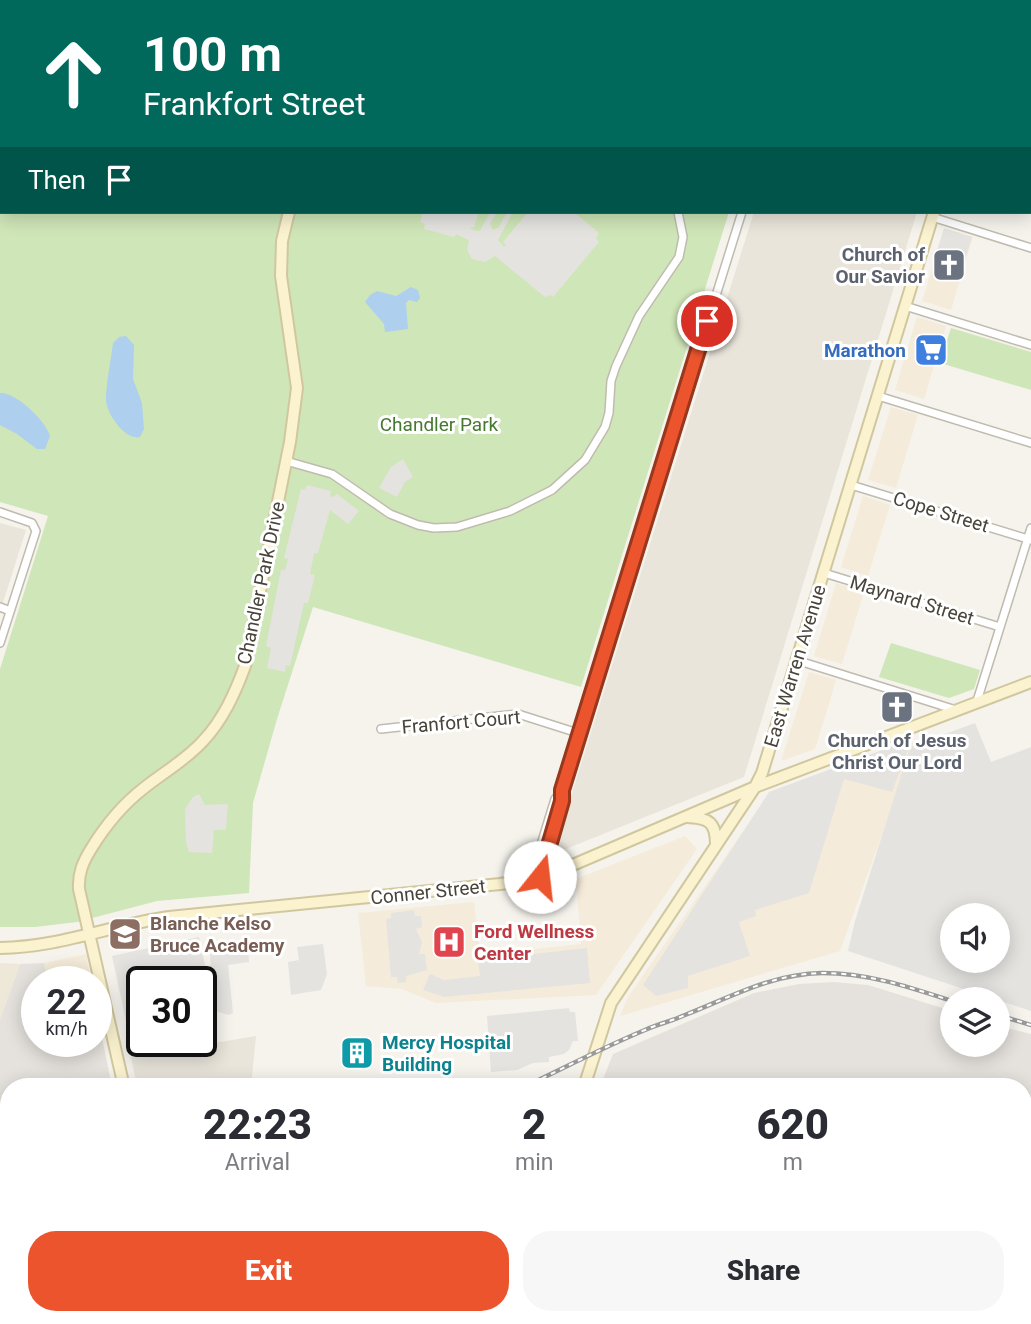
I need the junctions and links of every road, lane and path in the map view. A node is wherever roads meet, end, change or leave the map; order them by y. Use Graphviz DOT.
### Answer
graph roads {
  1 [pos="289,214"];
  2 [pos="678,214"];
  3 [pos="741,214"];
  4 [pos="933,214"];
  5 [pos="1031,247"];
  6 [pos="905,306"];
  7 [pos="1031,345"];
  8 [pos="878,396"];
  9 [pos="1031,443"];
  10 [pos="286,461"];
  11 [pos="851,485"];
  12 [pos="0,512"];
  13 [pos="1031,527"];
  14 [pos="1029,540"];
  15 [pos="824,572"];
  16 [pos="0,607"];
  17 [pos="10,611"];
  18 [pos="1000,627"];
  19 [pos="0,643"];
  20 [pos="796,660"];
  21 [pos="1031,681"];
  22 [pos="978,701"];
  23 [pos="956,710"];
  24 [pos="381,729"];
  25 [pos="581,734"];
  26 [pos="755,787"];
  27 [pos="684,817"];
  28 [pos="716,845"];
  29 [pos="535,878"];
  30 [pos="90,935"];
  31 [pos="0,948"];
  32 [pos="122,1078"];
  33 [pos="587,1078"];
  1 -- 10 [label="main road, Chandler Park Drive"];
  2 -- 10 [label="street"];
  3 -- 25 [label="street"];
  4 -- 5 [label="street"];
  4 -- 6 [label="main road, East Warren Avenue"];
  6 -- 7 [label="street"];
  6 -- 8 [label="main road, East Warren Avenue"];
  8 -- 9 [label="street"];
  8 -- 11 [label="main road, East Warren Avenue"];
  10 -- 30 [label="main road, Chandler Park Drive"];
  11 -- 14 [label="street, Cope Street"];
  11 -- 15 [label="main road, East Warren Avenue"];
  12 -- 17 [label="street"];
  13 -- 14 [label="street"];
  14 -- 18 [label="street"];
  15 -- 18 [label="street, Maynard Street"];
  15 -- 20 [label="main road, East Warren Avenue"];
  16 -- 17 [label="street"];
  17 -- 19 [label="street"];
  18 -- 22 [label="street"];
  20 -- 23 [label="street"];
  20 -- 26 [label="main road, East Warren Avenue"];
  21 -- 22 [label="main road, Conner Street"];
  22 -- 23 [label="main road, Conner Street"];
  23 -- 26 [label="main road, Conner Street"];
  24 -- 25 [label="street, Franfort Court"];
  25 -- 29 [label="street"];
  26 -- 27 [label="main road, Conner Street"];
  26 -- 28 [label="main road, East Warren Avenue"];
  27 -- 28 [label="main road"];
  27 -- 29 [label="main road, Conner Street"];
  28 -- 33 [label="main road, East Warren Avenue"];
  29 -- 30 [label="main road, Conner Street"];
  30 -- 31 [label="main road, Conner Street"];
  30 -- 32 [label="main road, Chandler Park Drive"];
}
